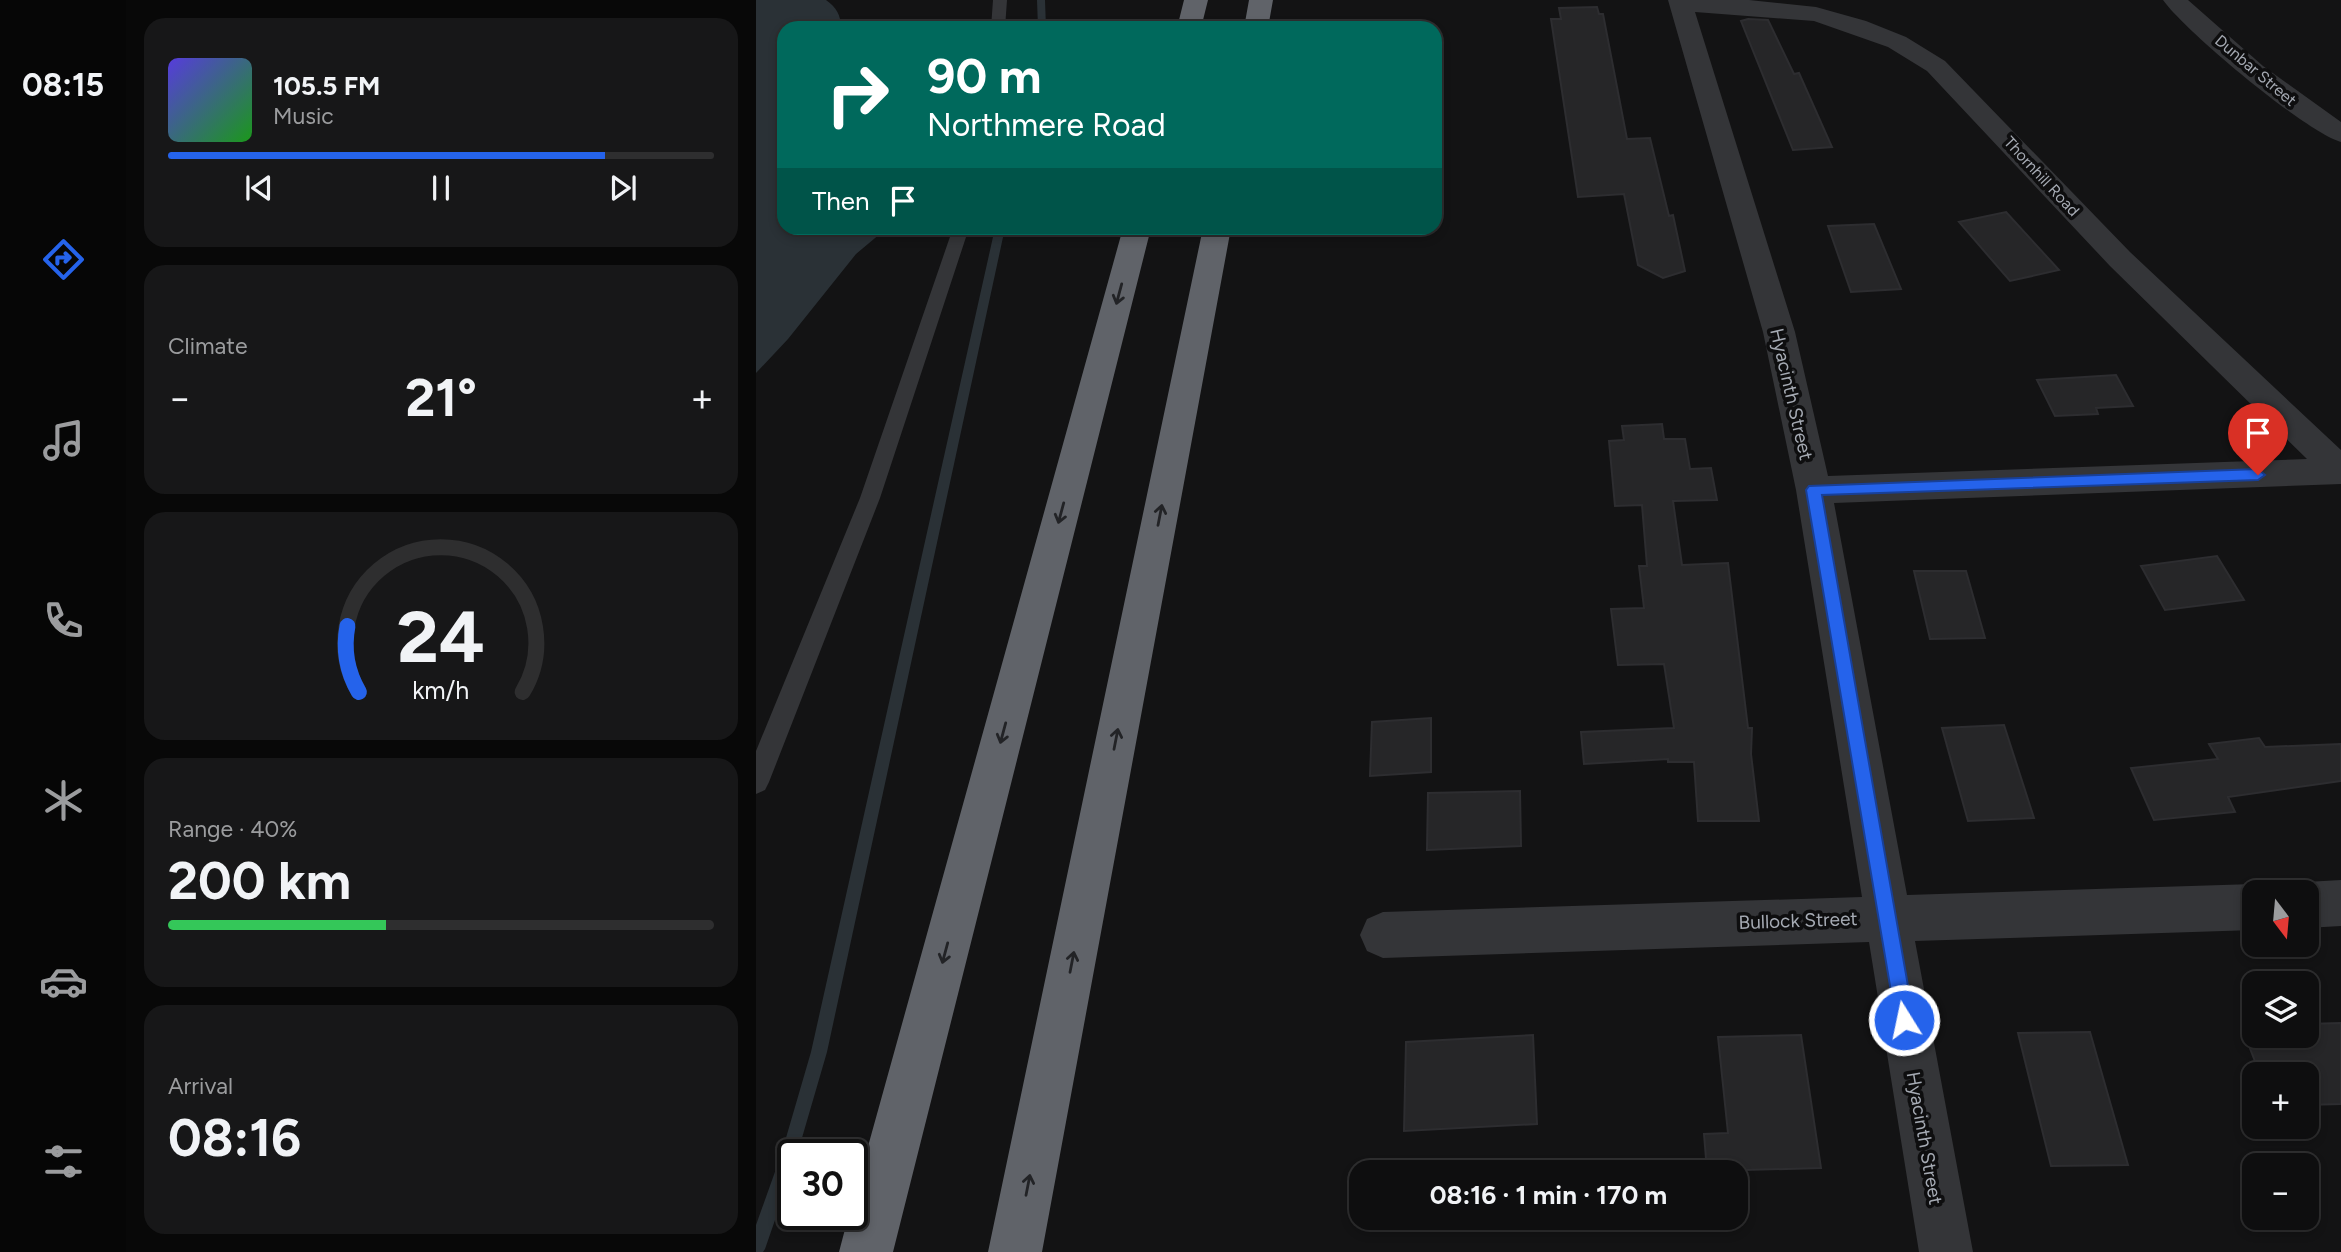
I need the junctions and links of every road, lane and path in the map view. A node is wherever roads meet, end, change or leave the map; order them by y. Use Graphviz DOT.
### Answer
graph roads {
  1 [pos="1000,0"];
  2 [pos="1196,0"];
  3 [pos="1261,0"];
  4 [pos="2175,0"];
  5 [pos="1681,2"];
  6 [pos="998,21"];
  7 [pos="1191,21"];
  8 [pos="1257,21"];
  9 [pos="2341,134"];
  10 [pos="959,235"];
  11 [pos="1135,235"];
  12 [pos="1216,235"];
  13 [pos="2341,471"];
  14 [pos="1814,490"];
  15 [pos="756,782"];
  16 [pos="2341,903"];
  17 [pos="2319,904"];
  18 [pos="2242,907"];
  19 [pos="1885,917"];
  20 [pos="1383,935"];
  21 [pos="866,1252"];
  22 [pos="1015,1252"];
  23 [pos="1946,1252"];
  1 -- 6 [label="lane"];
  2 -- 7 [label="highway"];
  3 -- 8 [label="highway"];
  4 -- 9 [label="street, Dunbar Street"];
  5 -- 13 [label="street, Thornhill Road"];
  5 -- 14 [label="street, Hyacinth Street"];
  10 -- 15 [label="lane"];
  11 -- 21 [label="highway, one-way"];
  22 -- 12 [label="highway, one-way"];
  13 -- 14 [label="street"];
  14 -- 19 [label="street, Hyacinth Street"];
  16 -- 17 [label="street"];
  18 -- 19 [label="street, Bullock Street"];
  19 -- 20 [label="street, Bullock Street"];
  19 -- 23 [label="street, Hyacinth Street"];
}
